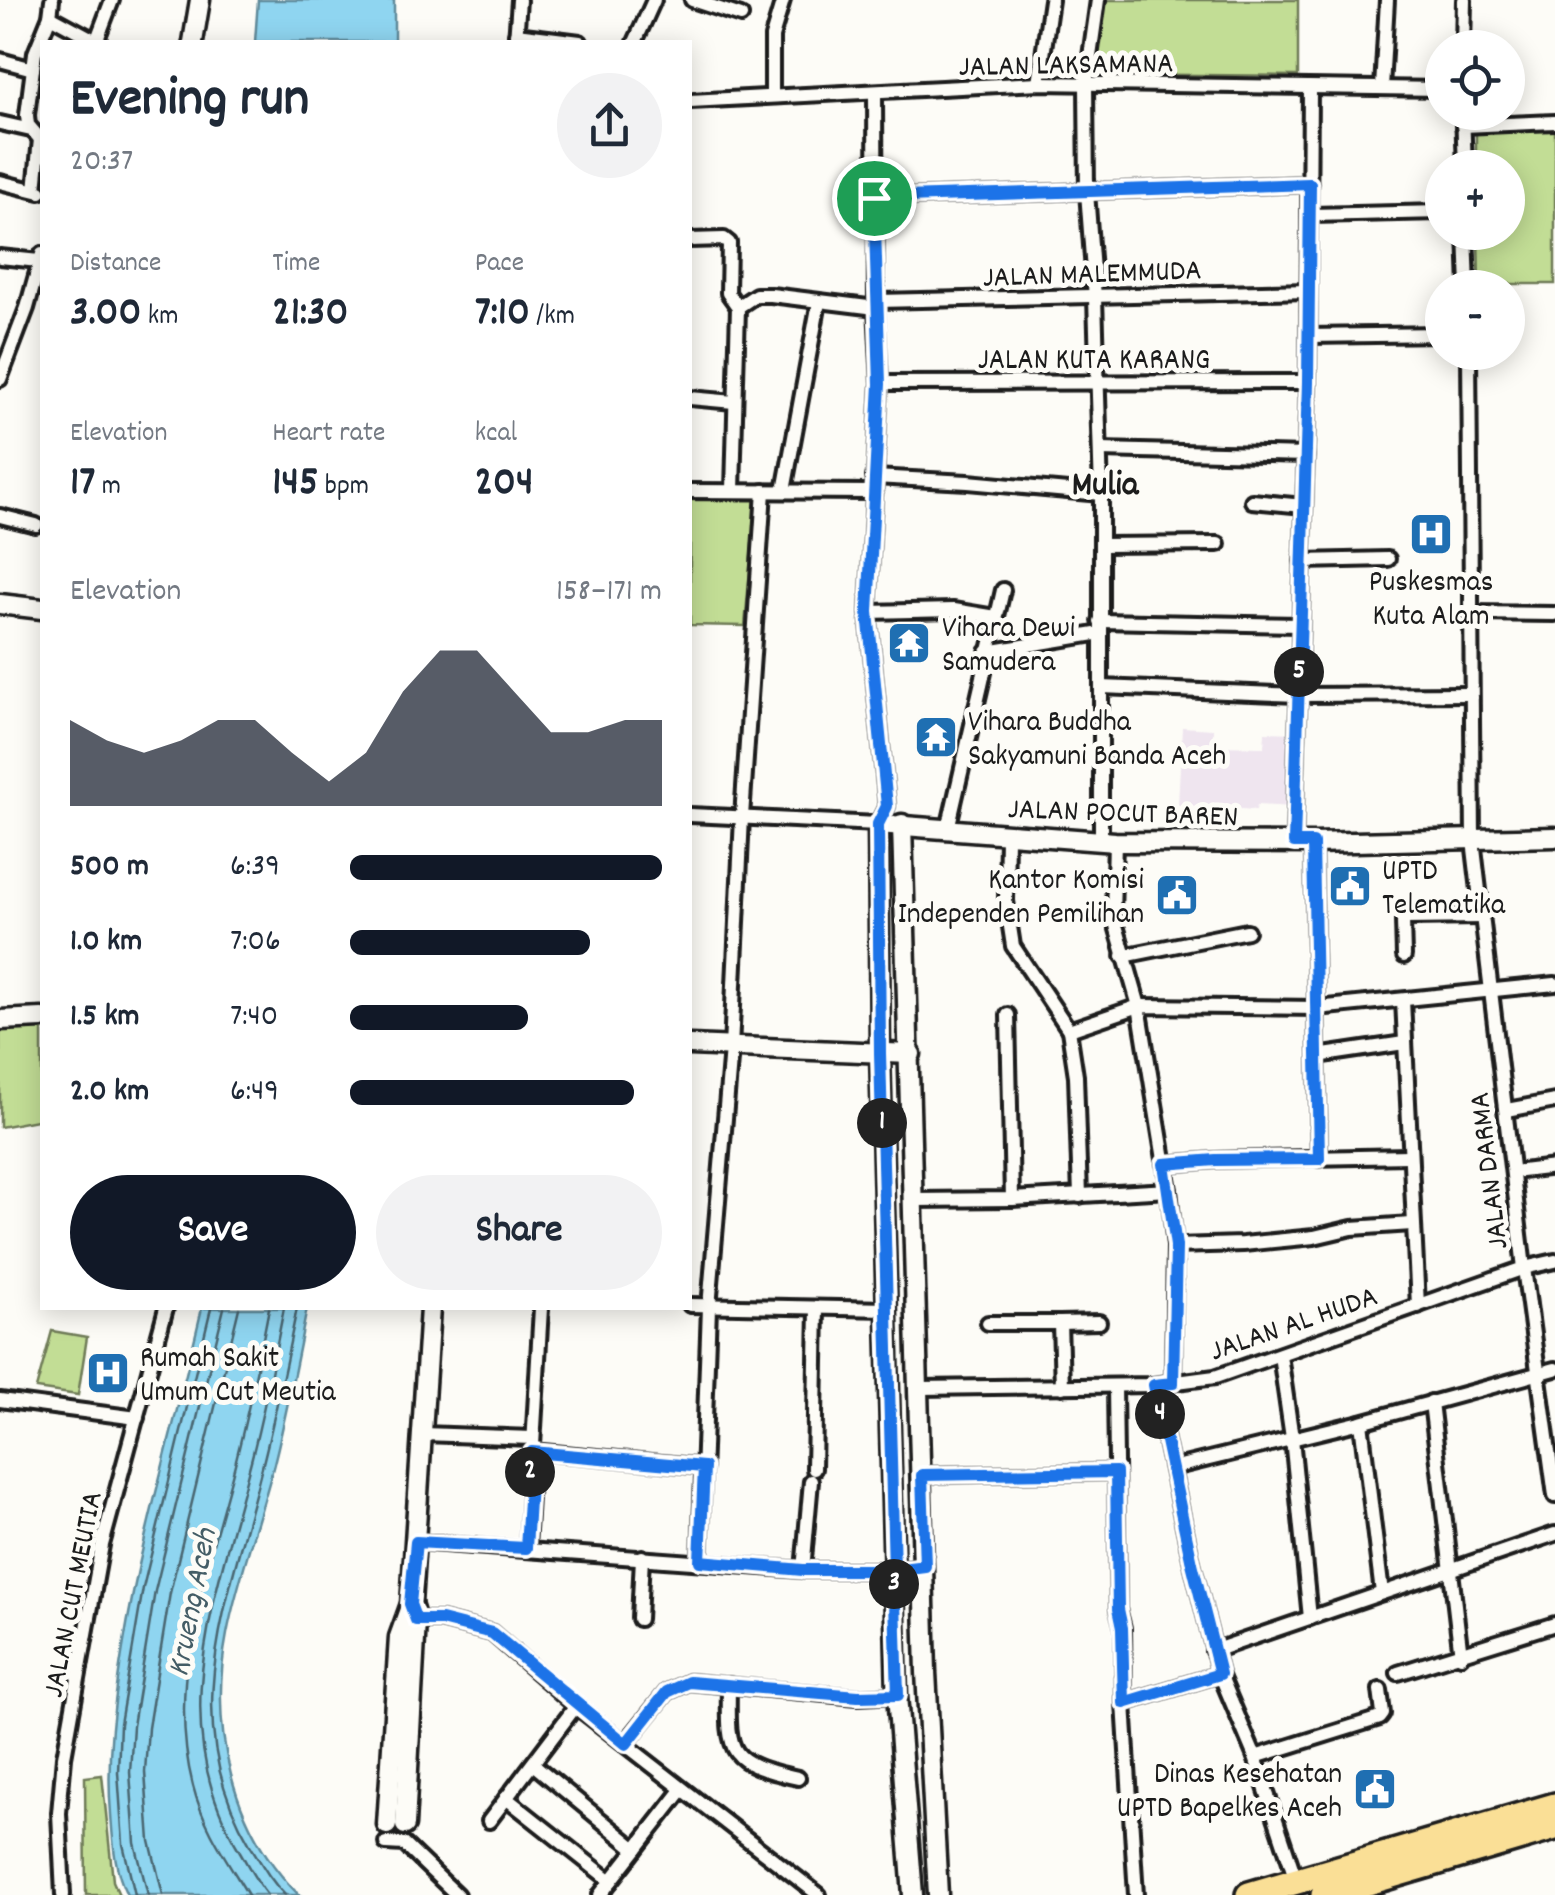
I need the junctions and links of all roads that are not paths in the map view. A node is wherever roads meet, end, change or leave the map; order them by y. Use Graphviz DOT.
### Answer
graph roads {
  1 [pos="52,0"];
  2 [pos="112,0"];
  3 [pos="200,0"];
  4 [pos="519,0"];
  5 [pos="654,0"];
  6 [pos="692,0"];
  7 [pos="784,0"];
  8 [pos="1051,0"];
  9 [pos="1098,0"];
  10 [pos="1387,0"];
  11 [pos="1464,0"];
  12 [pos="50,16"];
  13 [pos="742,16"];
  14 [pos="1463,30"];
  15 [pos="516,38"];
  16 [pos="93,40"];
  17 [pos="98,40"];
  18 [pos="193,40"];
  19 [pos="548,40"];
  20 [pos="636,40"];
  21 [pos="0,60"];
  22 [pos="32,69"];
  23 [pos="1039,83"];
  24 [pos="1086,85"];
  25 [pos="1310,88"];
  26 [pos="1382,88"];
  27 [pos="1425,89"];
  28 [pos="875,94"];
  29 [pos="772,96"];
  30 [pos="692,101"];
  31 [pos="1525,121"];
  32 [pos="1555,122"];
  33 [pos="0,123"];
  34 [pos="38,136"];
  35 [pos="0,182"];
  36 [pos="1310,184"];
  37 [pos="39,191"];
  38 [pos="1086,192"];
  39 [pos="874,198"];
  40 [pos="1425,212"];
  41 [pos="1311,215"];
  42 [pos="692,240"];
  43 [pos="0,256"];
  44 [pos="40,257"];
  45 [pos="40,261"];
  46 [pos="1308,290"];
  47 [pos="1094,298"];
  48 [pos="819,302"];
  49 [pos="877,304"];
  50 [pos="738,307"];
  51 [pos="1425,334"];
  52 [pos="1309,336"];
  53 [pos="6,346"];
  54 [pos="1469,370"];
  55 [pos="0,379"];
  56 [pos="1098,382"];
  57 [pos="1308,382"];
  58 [pos="880,384"];
  59 [pos="692,398"];
  60 [pos="734,402"];
  61 [pos="1100,450"];
  62 [pos="1306,455"];
  63 [pos="874,477"];
  64 [pos="733,490"];
  65 [pos="692,491"];
  66 [pos="764,491"];
  67 [pos="784,492"];
  68 [pos="873,492"];
  69 [pos="1101,494"];
  70 [pos="1252,502"];
  71 [pos="1304,506"];
  72 [pos="0,516"];
  73 [pos="36,525"];
  74 [pos="1218,544"];
  75 [pos="1101,545"];
  76 [pos="1388,559"];
  77 [pos="1302,562"];
  78 [pos="1003,590"];
  79 [pos="1,607"];
  80 [pos="40,610"];
  81 [pos="868,612"];
  82 [pos="1469,613"];
  83 [pos="1555,614"];
  84 [pos="996,617"];
  85 [pos="1299,624"];
  86 [pos="1100,627"];
  87 [pos="987,652"];
  88 [pos="1100,687"];
  89 [pos="1470,694"];
  90 [pos="1298,695"];
  91 [pos="887,806"];
  92 [pos="692,815"];
  93 [pos="742,817"];
  94 [pos="878,824"];
  95 [pos="902,824"];
  96 [pos="948,829"];
  97 [pos="1007,835"];
  98 [pos="1555,837"];
  99 [pos="1473,840"];
  100 [pos="1108,842"];
  101 [pos="1303,843"];
  102 [pos="1482,917"];
  103 [pos="1247,930"];
  104 [pos="1123,956"];
  105 [pos="1404,956"];
  106 [pos="1555,984"];
  107 [pos="1490,992"];
  108 [pos="1404,1000"];
  109 [pos="1139,1006"];
  110 [pos="1317,1008"];
  111 [pos="1008,1015"];
  112 [pos="40,1018"];
  113 [pos="0,1020"];
  114 [pos="1069,1030"];
  115 [pos="1404,1043"];
  116 [pos="692,1046"];
  117 [pos="731,1048"];
  118 [pos="880,1053"];
  119 [pos="910,1054"];
  120 [pos="1316,1056"];
  121 [pos="1555,1101"];
  122 [pos="1506,1110"];
  123 [pos="1409,1156"];
  124 [pos="1319,1159"];
  125 [pos="1164,1164"];
  126 [pos="1555,1167"];
  127 [pos="1513,1172"];
  128 [pos="1169,1190"];
  129 [pos="1080,1196"];
  130 [pos="1012,1199"];
  131 [pos="914,1200"];
  132 [pos="1412,1224"];
  133 [pos="1176,1246"];
  134 [pos="1555,1260"];
  135 [pos="1524,1268"];
  136 [pos="692,1305"];
  137 [pos="1418,1306"];
  138 [pos="710,1307"];
  139 [pos="817,1308"];
  140 [pos="889,1309"];
  141 [pos="165,1310"];
  142 [pos="430,1310"];
  143 [pos="542,1310"];
  144 [pos="1099,1322"];
  145 [pos="1060,1323"];
  146 [pos="988,1324"];
  147 [pos="1280,1355"];
  148 [pos="1555,1369"];
  149 [pos="1538,1372"];
  150 [pos="1173,1383"];
  151 [pos="1154,1385"];
  152 [pos="1062,1386"];
  153 [pos="1114,1386"];
  154 [pos="920,1388"];
  155 [pos="0,1400"];
  156 [pos="1430,1402"];
  157 [pos="138,1418"];
  158 [pos="1360,1422"];
  159 [pos="423,1434"];
  160 [pos="1292,1438"];
  161 [pos="532,1445"];
  162 [pos="704,1467"];
  163 [pos="1172,1468"];
  164 [pos="1116,1472"];
  165 [pos="922,1475"];
  166 [pos="1555,1496"];
  167 [pos="1555,1534"];
  168 [pos="416,1542"];
  169 [pos="526,1548"];
  170 [pos="642,1558"];
  171 [pos="700,1561"];
  172 [pos="925,1566"];
  173 [pos="1453,1568"];
  174 [pos="803,1570"];
  175 [pos="894,1570"];
  176 [pos="1382,1593"];
  177 [pos="410,1614"];
  178 [pos="639,1618"];
  179 [pos="1310,1618"];
  180 [pos="1555,1624"];
  181 [pos="1213,1651"];
  182 [pos="1461,1656"];
  183 [pos="1398,1673"];
  184 [pos="1220,1674"];
  185 [pos="729,1685"];
  186 [pos="1380,1690"];
  187 [pos="898,1695"];
  188 [pos="1124,1703"];
  189 [pos="576,1706"];
  190 [pos="626,1744"];
  191 [pos="1256,1757"];
  192 [pos="533,1764"];
  193 [pos="798,1778"];
  194 [pos="682,1790"];
  195 [pos="506,1798"];
  196 [pos="1555,1806"];
  197 [pos="489,1821"];
  198 [pos="1555,1827"];
  199 [pos="392,1831"];
  200 [pos="636,1849"];
  201 [pos="910,1875"];
  202 [pos="1296,1880"];
  203 [pos="611,1882"];
  204 [pos="1367,1889"];
  205 [pos="63,1895"];
  206 [pos="458,1895"];
  207 [pos="600,1895"];
  208 [pos="818,1895"];
  209 [pos="899,1895"];
  210 [pos="912,1895"];
  211 [pos="938,1895"];
  212 [pos="1136,1895"];
  213 [pos="1249,1895"];
  214 [pos="1324,1895"];
  1 -- 12 [label="street"];
  2 -- 17 [label="street"];
  3 -- 18 [label="main road"];
  4 -- 15 [label="street"];
  5 -- 20 [label="street"];
  6 -- 13 [label="street"];
  7 -- 29 [label="street"];
  8 -- 23 [label="street"];
  9 -- 24 [label="street"];
  10 -- 26 [label="street"];
  11 -- 14 [label="street"];
  12 -- 16 [label="street"];
  12 -- 22 [label="street"];
  15 -- 19 [label="street"];
  21 -- 22 [label="street"];
  22 -- 34 [label="street"];
  23 -- 24 [label="street, JALAN LAKSAMANA"];
  23 -- 28 [label="street, JALAN LAKSAMANA"];
  24 -- 25 [label="street, JALAN LAKSAMANA"];
  24 -- 38 [label="street"];
  25 -- 26 [label="street, JALAN LAKSAMANA"];
  25 -- 36 [label="street"];
  26 -- 27 [label="street, JALAN LAKSAMANA"];
  28 -- 29 [label="street, JALAN LAKSAMANA"];
  28 -- 39 [label="street"];
  29 -- 30 [label="street, JALAN LAKSAMANA"];
  31 -- 32 [label="street"];
  33 -- 34 [label="street"];
  34 -- 37 [label="street"];
  35 -- 37 [label="street"];
  36 -- 38 [label="street"];
  36 -- 41 [label="street"];
  38 -- 39 [label="street"];
  38 -- 47 [label="street"];
  39 -- 49 [label="street"];
  40 -- 41 [label="street"];
  41 -- 46 [label="street"];
  42 -- 50 [label="street"];
  43 -- 44 [label="street"];
  45 -- 53 [label="street"];
  46 -- 47 [label="street, JALAN MALEMMUDA"];
  46 -- 52 [label="street"];
  47 -- 49 [label="street, JALAN MALEMMUDA"];
  47 -- 56 [label="street"];
  48 -- 49 [label="street, JALAN MALEMMUDA"];
  48 -- 50 [label="street, JALAN MALEMMUDA"];
  48 -- 67 [label="street"];
  49 -- 58 [label="street"];
  50 -- 60 [label="street"];
  51 -- 52 [label="street"];
  52 -- 57 [label="street"];
  53 -- 55 [label="street"];
  54 -- 82 [label="street, JALAN DARMA"];
  56 -- 57 [label="street, JALAN KUTA KARANG"];
  56 -- 58 [label="street, JALAN KUTA KARANG"];
  56 -- 61 [label="street"];
  57 -- 62 [label="street"];
  58 -- 63 [label="street"];
  59 -- 60 [label="street"];
  60 -- 64 [label="street"];
  61 -- 62 [label="street"];
  61 -- 69 [label="street"];
  62 -- 71 [label="street"];
  63 -- 68 [label="street"];
  63 -- 69 [label="street"];
  64 -- 65 [label="street"];
  64 -- 66 [label="street"];
  66 -- 67 [label="street"];
  66 -- 93 [label="street"];
  67 -- 68 [label="street"];
  68 -- 81 [label="street"];
  69 -- 75 [label="street"];
  70 -- 71 [label="street"];
  71 -- 77 [label="street"];
  72 -- 73 [label="street"];
  74 -- 75 [label="street"];
  75 -- 86 [label="street"];
  76 -- 77 [label="street"];
  77 -- 85 [label="street"];
  78 -- 84 [label="street"];
  79 -- 80 [label="main road"];
  81 -- 84 [label="street"];
  81 -- 91 [label="street"];
  82 -- 83 [label="street"];
  82 -- 89 [label="street, JALAN DARMA"];
  84 -- 87 [label="street"];
  85 -- 86 [label="street"];
  85 -- 90 [label="street"];
  86 -- 87 [label="street"];
  86 -- 88 [label="street"];
  87 -- 96 [label="street"];
  88 -- 90 [label="street"];
  88 -- 100 [label="street"];
  89 -- 90 [label="street"];
  89 -- 99 [label="street, JALAN DARMA"];
  90 -- 101 [label="street"];
  91 -- 94 [label="street"];
  91 -- 95 [label="street"];
  92 -- 93 [label="street, JALAN POCUT BAREN"];
  93 -- 94 [label="street, JALAN POCUT BAREN"];
  93 -- 117 [label="street"];
  94 -- 95 [label="main road, JALAN POCUT BAREN"];
  94 -- 118 [label="main road"];
  95 -- 96 [label="main road, JALAN POCUT BAREN"];
  95 -- 119 [label="main road"];
  96 -- 97 [label="main road, JALAN POCUT BAREN"];
  97 -- 100 [label="main road, JALAN POCUT BAREN"];
  97 -- 114 [label="street"];
  98 -- 99 [label="main road, JALAN POCUT BAREN"];
  99 -- 101 [label="main road, JALAN POCUT BAREN"];
  99 -- 102 [label="street, JALAN DARMA"];
  100 -- 101 [label="main road, JALAN POCUT BAREN"];
  100 -- 104 [label="street"];
  101 -- 110 [label="street"];
  102 -- 105 [label="street"];
  102 -- 107 [label="street, JALAN DARMA"];
  103 -- 104 [label="street"];
  104 -- 109 [label="street"];
  106 -- 107 [label="street"];
  107 -- 108 [label="street"];
  107 -- 122 [label="street, JALAN DARMA"];
  108 -- 110 [label="street"];
  108 -- 115 [label="street"];
  109 -- 110 [label="street"];
  109 -- 114 [label="street"];
  109 -- 125 [label="street"];
  110 -- 120 [label="street"];
  111 -- 130 [label="street"];
  112 -- 113 [label="main road"];
  114 -- 129 [label="street"];
  115 -- 120 [label="street"];
  115 -- 123 [label="street"];
  116 -- 117 [label="main road"];
  117 -- 118 [label="main road"];
  117 -- 138 [label="street"];
  118 -- 119 [label="main road"];
  118 -- 140 [label="main road"];
  119 -- 131 [label="main road"];
  120 -- 124 [label="street"];
  121 -- 122 [label="street"];
  122 -- 127 [label="street, JALAN DARMA"];
  123 -- 124 [label="street"];
  123 -- 132 [label="street"];
  124 -- 125 [label="street"];
  125 -- 128 [label="street"];
  126 -- 127 [label="street"];
  127 -- 135 [label="street, JALAN DARMA"];
  128 -- 129 [label="street"];
  128 -- 133 [label="street"];
  129 -- 130 [label="street"];
  130 -- 131 [label="street"];
  131 -- 154 [label="main road"];
  132 -- 133 [label="street"];
  132 -- 137 [label="street"];
  133 -- 150 [label="street"];
  134 -- 135 [label="street, JALAN AL HUDA"];
  135 -- 137 [label="street, JALAN AL HUDA"];
  135 -- 149 [label="street, JALAN DARMA"];
  136 -- 138 [label="street"];
  137 -- 147 [label="street, JALAN AL HUDA"];
  138 -- 139 [label="street"];
  138 -- 162 [label="street"];
  139 -- 140 [label="street"];
  139 -- 174 [label="street"];
  140 -- 175 [label="main road"];
  141 -- 157 [label="street, JALAN CUT MEUTIA"];
  142 -- 159 [label="main road"];
  143 -- 161 [label="street"];
  144 -- 145 [label="street"];
  145 -- 146 [label="street"];
  145 -- 152 [label="street"];
  147 -- 150 [label="street, JALAN AL HUDA"];
  147 -- 160 [label="street"];
  148 -- 149 [label="street"];
  149 -- 156 [label="street"];
  149 -- 166 [label="street, JALAN DARMA"];
  150 -- 151 [label="street, JALAN AL HUDA"];
  151 -- 153 [label="street, JALAN AL HUDA"];
  151 -- 163 [label="street"];
  152 -- 153 [label="street, JALAN AL HUDA"];
  152 -- 154 [label="street, JALAN AL HUDA"];
  153 -- 164 [label="street"];
  154 -- 165 [label="main road"];
  155 -- 157 [label="street"];
  156 -- 158 [label="street"];
  156 -- 173 [label="street"];
  157 -- 205 [label="street, JALAN CUT MEUTIA"];
  158 -- 160 [label="street"];
  158 -- 176 [label="street"];
  159 -- 161 [label="street"];
  159 -- 168 [label="main road"];
  160 -- 163 [label="street"];
  160 -- 179 [label="street"];
  161 -- 162 [label="street"];
  161 -- 169 [label="street"];
  162 -- 171 [label="street"];
  163 -- 181 [label="street"];
  164 -- 165 [label="street"];
  164 -- 188 [label="street"];
  165 -- 172 [label="main road"];
  167 -- 173 [label="street"];
  168 -- 169 [label="street"];
  168 -- 177 [label="main road"];
  169 -- 170 [label="street"];
  170 -- 171 [label="street"];
  170 -- 178 [label="street"];
  171 -- 174 [label="street"];
  172 -- 175 [label="street"];
  172 -- 211 [label="main road"];
  173 -- 176 [label="street"];
  173 -- 182 [label="street"];
  174 -- 175 [label="street"];
  175 -- 187 [label="main road"];
  176 -- 179 [label="street"];
  177 -- 189 [label="street"];
  177 -- 199 [label="main road"];
  179 -- 181 [label="street"];
  180 -- 182 [label="street"];
  181 -- 184 [label="street"];
  182 -- 183 [label="street"];
  184 -- 188 [label="street"];
  184 -- 191 [label="street"];
  185 -- 187 [label="street"];
  185 -- 190 [label="street"];
  185 -- 193 [label="street"];
  186 -- 191 [label="street"];
  187 -- 201 [label="main road"];
  188 -- 212 [label="street"];
  189 -- 190 [label="street"];
  189 -- 192 [label="street"];
  190 -- 194 [label="street"];
  191 -- 202 [label="street"];
  192 -- 195 [label="street"];
  192 -- 200 [label="street"];
  194 -- 200 [label="street"];
  194 -- 208 [label="street"];
  195 -- 197 [label="street"];
  195 -- 203 [label="street"];
  196 -- 202 [label="highway"];
  198 -- 204 [label="highway"];
  199 -- 206 [label="street"];
  200 -- 203 [label="street"];
  201 -- 209 [label="main road"];
  201 -- 210 [label="main road"];
  202 -- 213 [label="highway"];
  203 -- 207 [label="street"];
  204 -- 214 [label="highway"];
}
